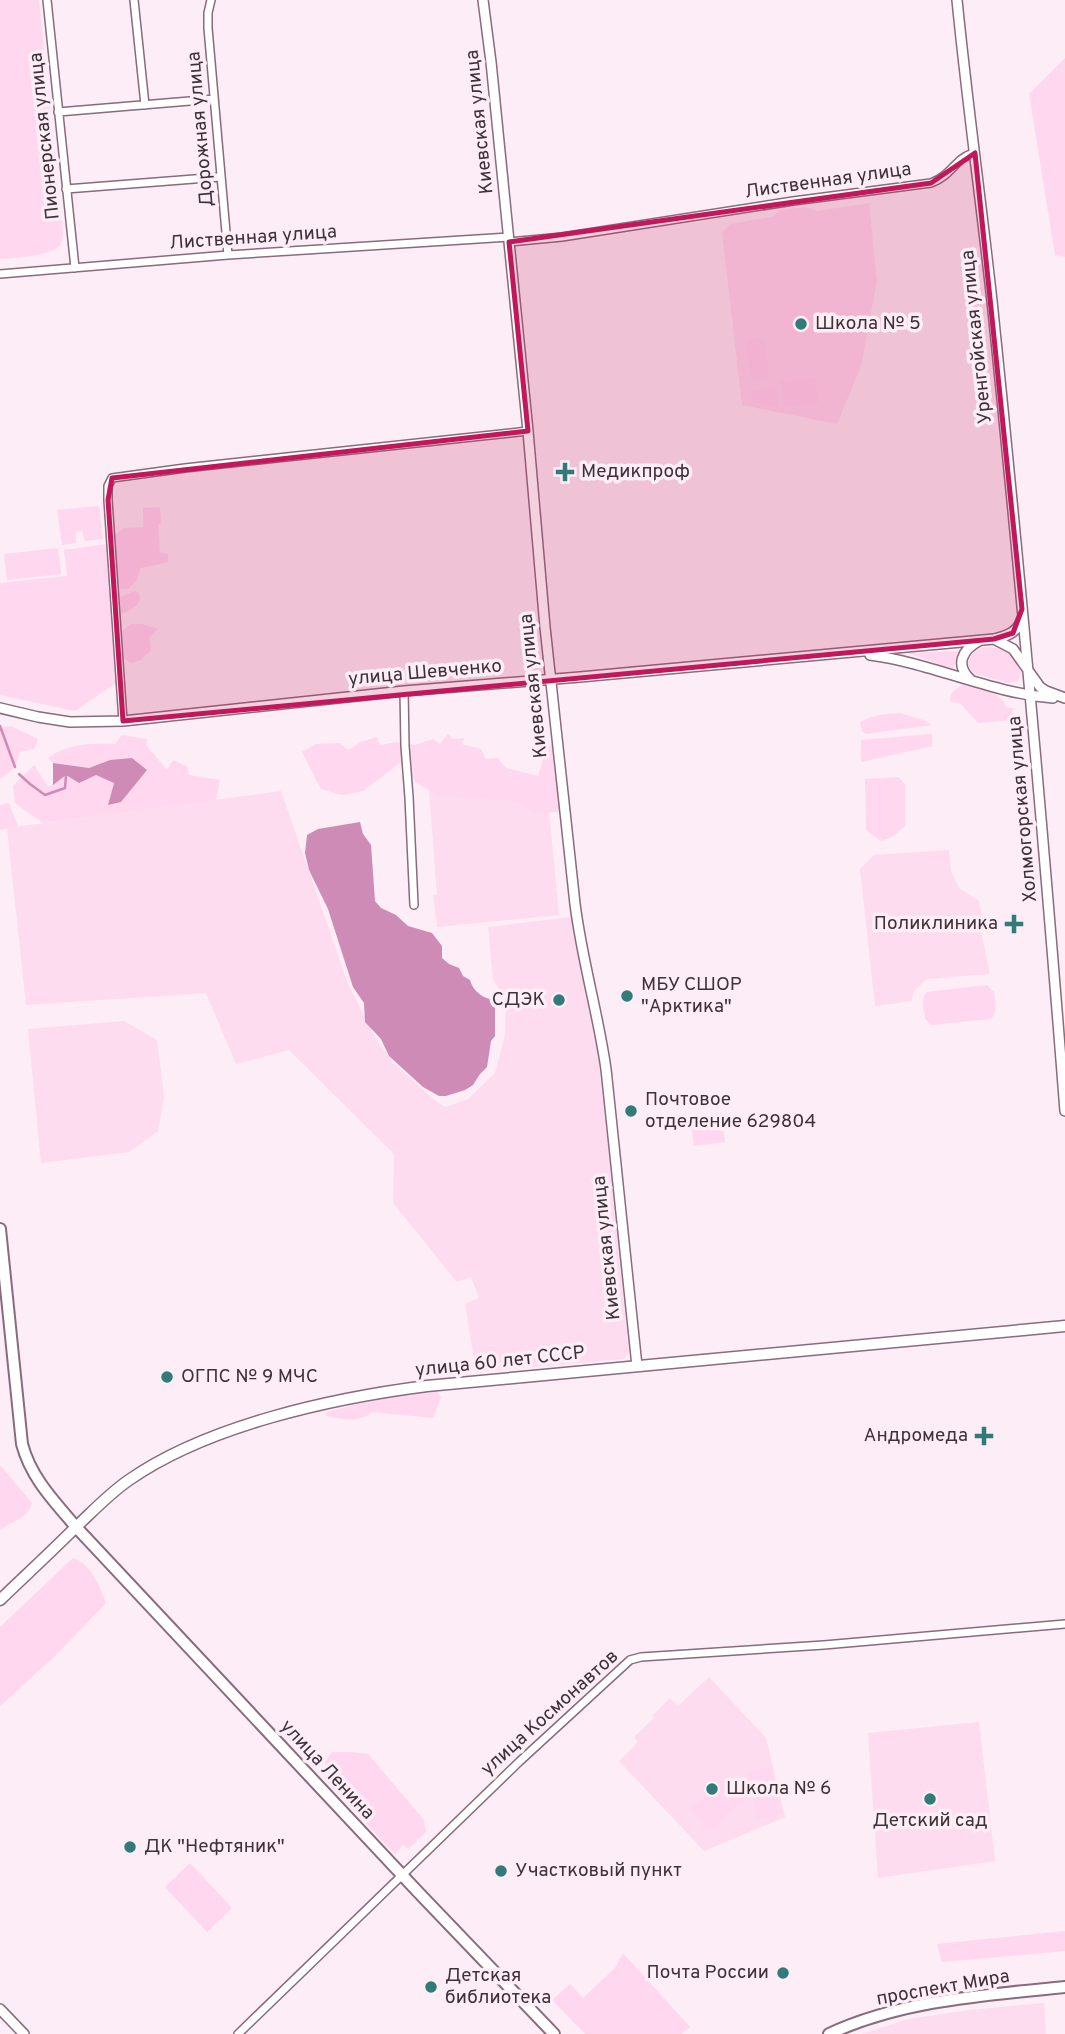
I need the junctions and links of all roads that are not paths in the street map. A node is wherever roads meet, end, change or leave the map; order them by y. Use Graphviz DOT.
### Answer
graph roads {
  1 [pos="47,0"];
  2 [pos="134,0"];
  3 [pos="211,0"];
  4 [pos="484,0"];
  5 [pos="957,0"];
  6 [pos="214,99"];
  7 [pos="145,105"];
  8 [pos="58,112"];
  9 [pos="975,153"];
  10 [pos="220,177"];
  11 [pos="66,189"];
  12 [pos="509,240"];
  13 [pos="228,255"];
  14 [pos="75,268"];
  15 [pos="0,274"];
  16 [pos="528,430"];
  17 [pos="1022,609"];
  18 [pos="991,639"];
  19 [pos="854,653"];
  20 [pos="1028,672"];
  21 [pos="551,680"];
  22 [pos="971,681"];
  23 [pos="1001,689"];
  24 [pos="404,691"];
  25 [pos="1031,696"];
  26 [pos="1065,698"];
  27 [pos="0,708"];
  28 [pos="123,721"];
  29 [pos="414,905"];
  30 [pos="1065,1111"];
  31 [pos="0,1229"];
  32 [pos="1065,1326"];
  33 [pos="637,1366"];
  34 [pos="76,1527"];
  35 [pos="0,1600"];
  36 [pos="1065,1624"];
  37 [pos="402,1875"];
  38 [pos="1065,1987"];
  39 [pos="0,2009"];
  40 [pos="24,2034"];
  41 [pos="237,2034"];
  42 [pos="554,2034"];
  43 [pos="829,2034"];
  1 -- 8 [label="street, Пионерская улица"];
  2 -- 7 [label="street"];
  3 -- 6 [label="street, Дорожная улица"];
  4 -- 12 [label="street, Киевская улица"];
  5 -- 9 [label="street, Уренгойская улица"];
  6 -- 7 [label="street"];
  6 -- 10 [label="street, Дорожная улица"];
  7 -- 8 [label="street"];
  8 -- 11 [label="street, Пионерская улица"];
  9 -- 12 [label="street, Лиственная улица"];
  9 -- 17 [label="street, Уренгойская улица"];
  10 -- 11 [label="street"];
  10 -- 13 [label="street, Дорожная улица"];
  11 -- 14 [label="street, Пионерская улица"];
  12 -- 13 [label="street, Лиственная улица"];
  12 -- 16 [label="street, Киевская улица"];
  13 -- 14 [label="street, Лиственная улица"];
  14 -- 15 [label="street, Лиственная улица"];
  16 -- 21 [label="street, Киевская улица"];
  16 -- 28 [label="street"];
  17 -- 18 [label="street"];
  17 -- 20 [label="street, Уренгойская улица"];
  18 -- 19 [label="street"];
  18 -- 20 [label="street"];
  18 -- 22 [label="street"];
  19 -- 21 [label="street, улица Шевченко"];
  19 -- 22 [label="street"];
  20 -- 23 [label="street"];
  20 -- 25 [label="street, Холмогорская улица"];
  20 -- 26 [label="street"];
  21 -- 24 [label="street, улица Шевченко"];
  21 -- 33 [label="street, Киевская улица"];
  22 -- 23 [label="street"];
  23 -- 25 [label="street"];
  24 -- 28 [label="street, улица Шевченко"];
  24 -- 29 [label="street"];
  25 -- 26 [label="street"];
  25 -- 30 [label="street, Холмогорская улица"];
  27 -- 28 [label="street, улица Шевченко"];
  31 -- 34 [label="main road, улица Ленина"];
  32 -- 33 [label="main road, улица 60 лет СССР"];
  33 -- 34 [label="main road, улица 60 лет СССР"];
  34 -- 35 [label="main road, улица 60 лет СССР"];
  34 -- 37 [label="main road, улица Ленина"];
  36 -- 37 [label="street, улица Космонавтов"];
  37 -- 41 [label="street, улица Космонавтов"];
  37 -- 42 [label="main road, улица Ленина"];
  38 -- 43 [label="main road, проспект Мира"];
  39 -- 40 [label="street"];
}
